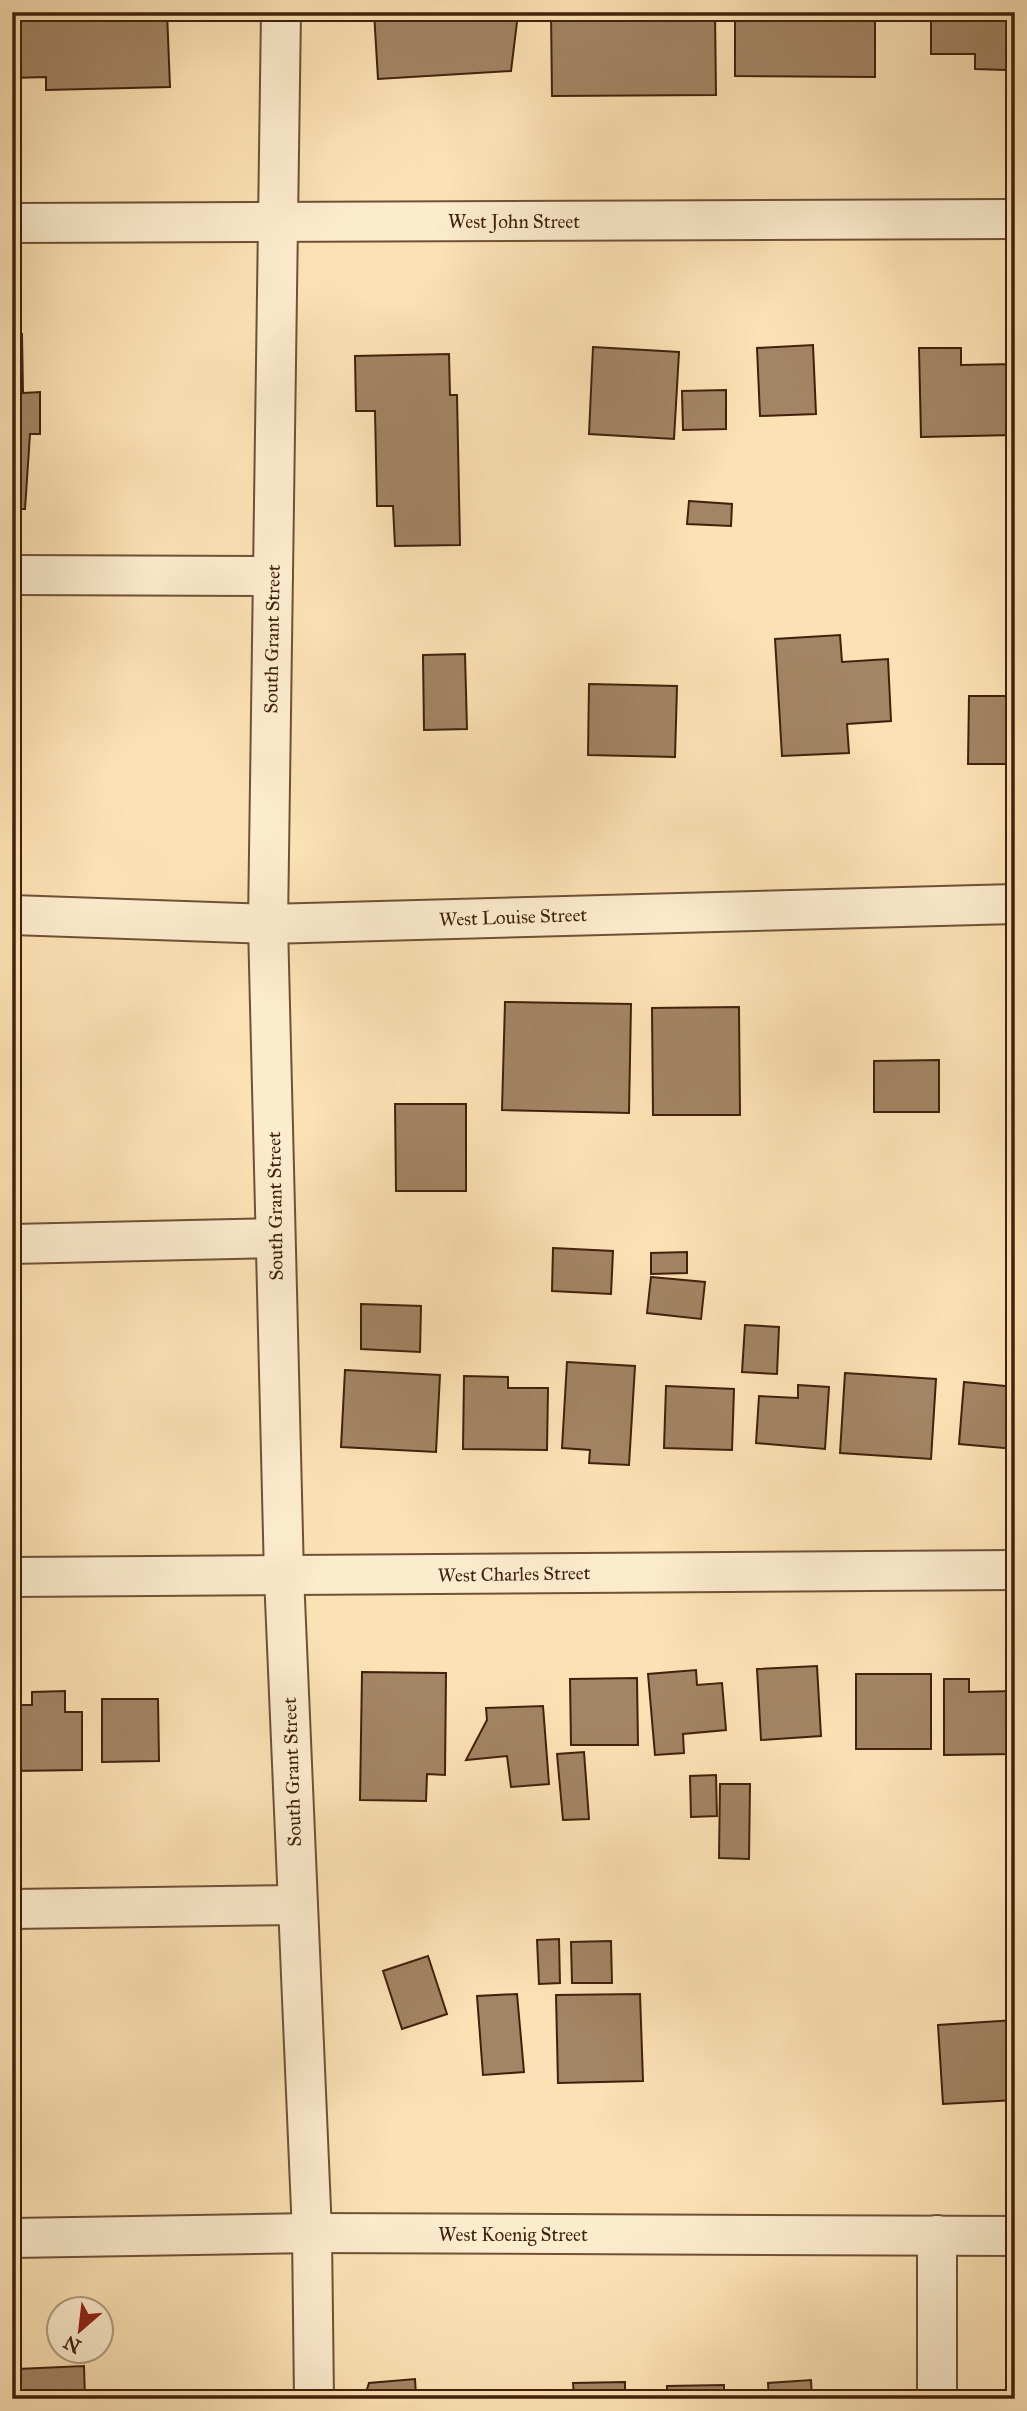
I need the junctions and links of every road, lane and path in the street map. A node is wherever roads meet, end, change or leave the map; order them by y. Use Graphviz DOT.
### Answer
graph roads {
  1 [pos="281,12"];
  2 [pos="1015,219"];
  3 [pos="278,222"];
  4 [pos="12,223"];
  5 [pos="12,575"];
  6 [pos="272,576"];
  7 [pos="1015,904"];
  8 [pos="12,915"];
  9 [pos="268,924"];
  10 [pos="275,1238"];
  11 [pos="12,1244"];
  12 [pos="1015,1570"];
  13 [pos="284,1576"];
  14 [pos="12,1577"];
  15 [pos="297,1906"];
  16 [pos="12,1909"];
  17 [pos="312,2233"];
  18 [pos="937,2235"];
  19 [pos="1015,2236"];
  20 [pos="12,2238"];
  21 [pos="314,2399"];
  22 [pos="937,2399"];
  1 -- 3 [label="street, South Grant Street"];
  2 -- 3 [label="street, West John Street"];
  3 -- 4 [label="street, West John Street"];
  3 -- 6 [label="street, South Grant Street"];
  5 -- 6 [label="street"];
  6 -- 9 [label="street, South Grant Street"];
  7 -- 9 [label="street, West Louise Street"];
  8 -- 9 [label="street, West Louise Street"];
  9 -- 10 [label="street, South Grant Street"];
  10 -- 11 [label="street"];
  10 -- 13 [label="street, South Grant Street"];
  12 -- 13 [label="street, West Charles Street"];
  13 -- 14 [label="street, West Charles Street"];
  13 -- 15 [label="street, South Grant Street"];
  15 -- 16 [label="street"];
  15 -- 17 [label="street, South Grant Street"];
  17 -- 18 [label="street, West Koenig Street"];
  17 -- 20 [label="street, West Koenig Street"];
  17 -- 21 [label="street, South Grant Street"];
  18 -- 19 [label="street, West Koenig Street"];
  18 -- 22 [label="street"];
}
